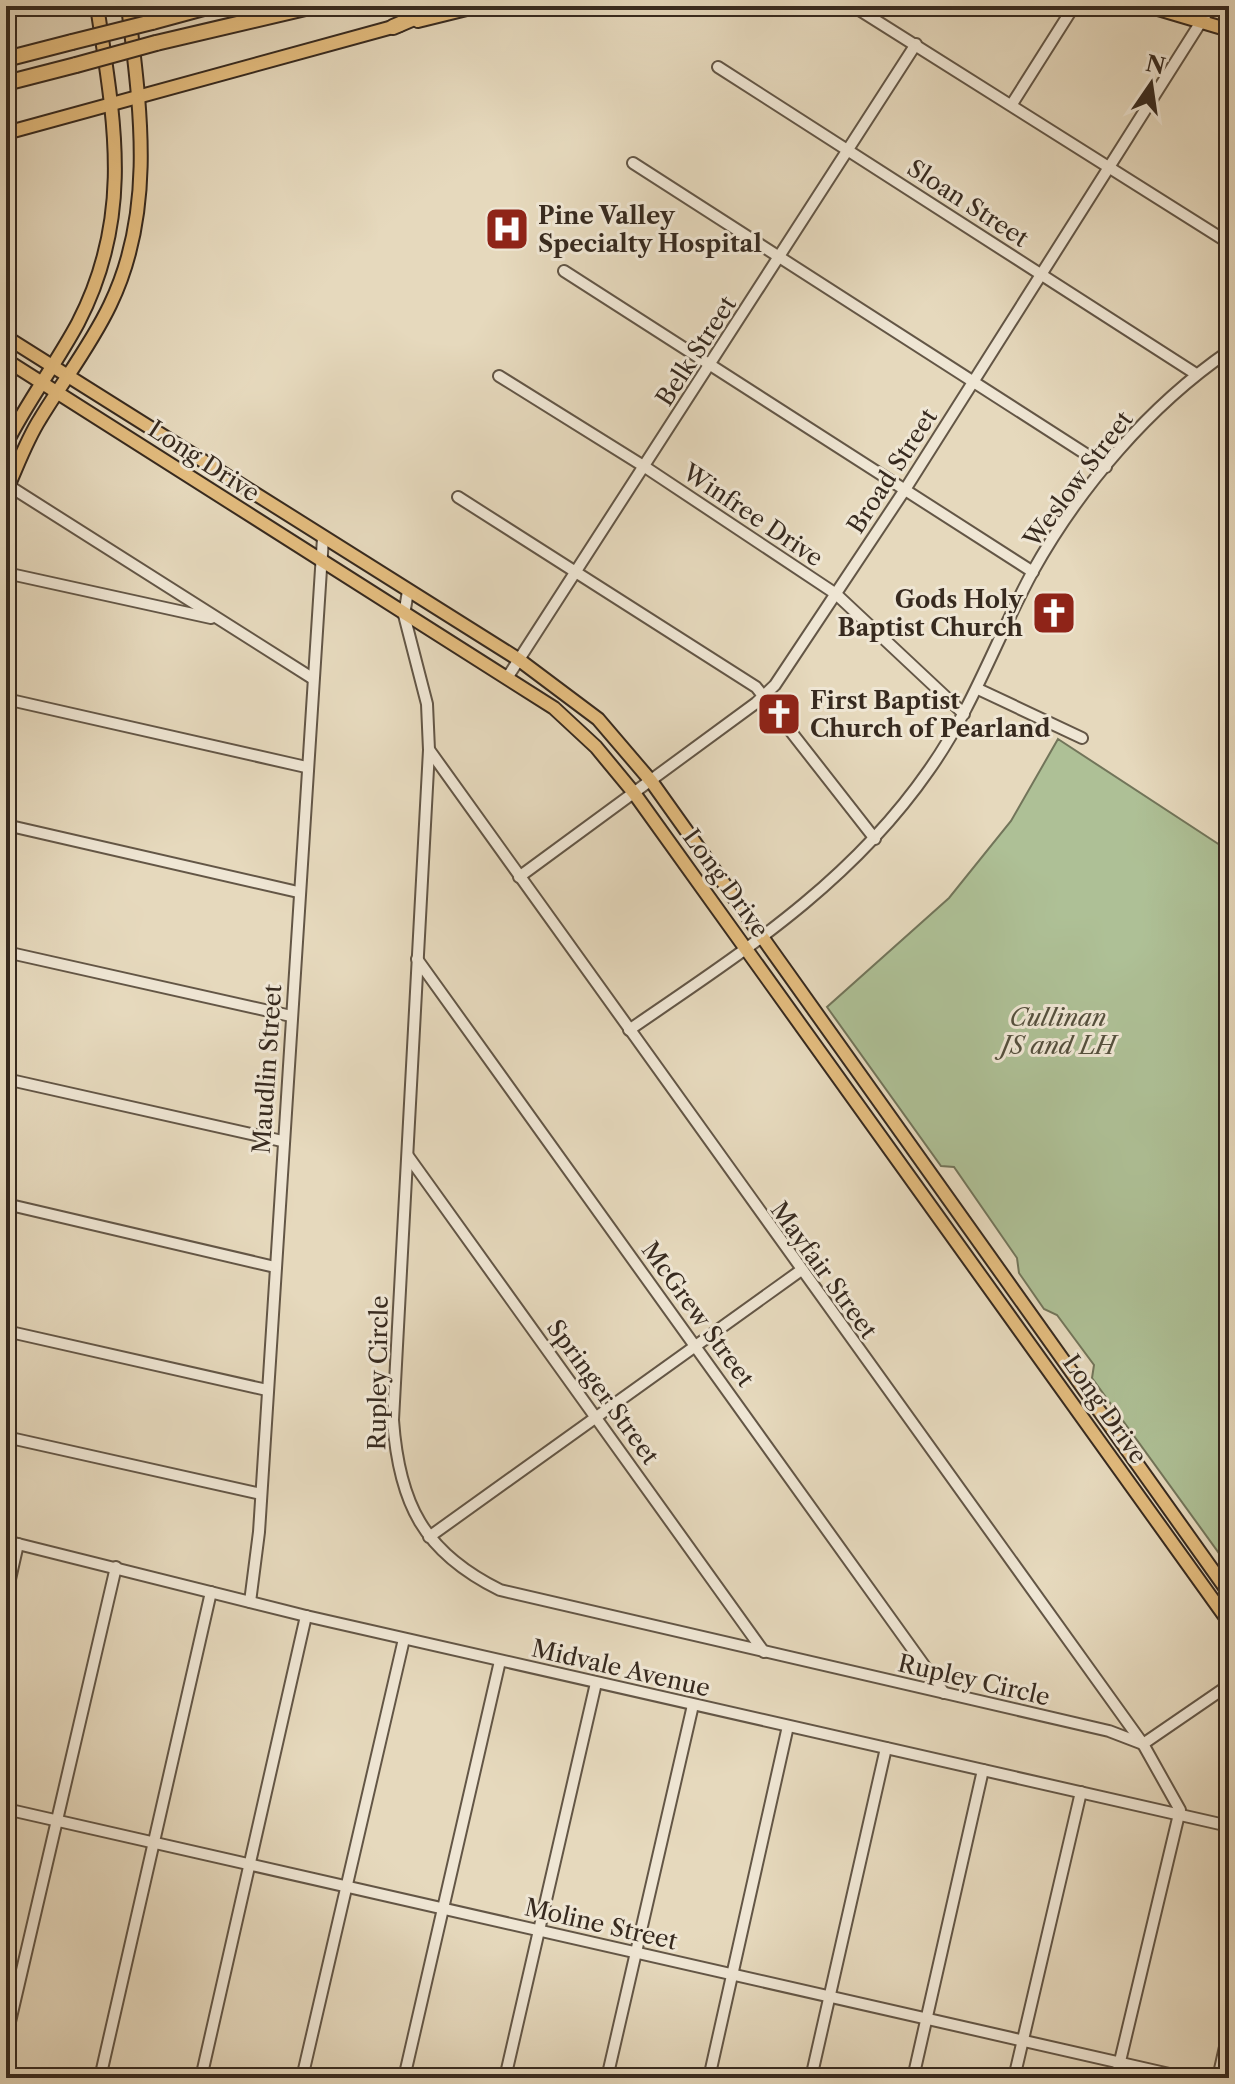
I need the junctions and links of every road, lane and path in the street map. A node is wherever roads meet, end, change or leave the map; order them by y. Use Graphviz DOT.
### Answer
graph roads {
  1 [pos="26,6"];
  2 [pos="97,6"];
  3 [pos="128,6"];
  4 [pos="211,6"];
  5 [pos="314,6"];
  6 [pos="442,6"];
  7 [pos="479,6"];
  8 [pos="853,6"];
  9 [pos="1074,6"];
  10 [pos="1148,6"];
  11 [pos="1211,6"];
  12 [pos="6,11"];
  13 [pos="1201,21"];
  14 [pos="393,27"];
  15 [pos="1229,30"];
  16 [pos="916,44"];
  17 [pos="6,59"];
  18 [pos="718,67"];
  19 [pos="6,83"];
  20 [pos="139,98"];
  21 [pos="1012,104"];
  22 [pos="112,105"];
  23 [pos="6,133"];
  24 [pos="847,150"];
  25 [pos="633,163"];
  26 [pos="1110,167"];
  27 [pos="109,233"];
  28 [pos="1229,243"];
  29 [pos="132,245"];
  30 [pos="780,258"];
  31 [pos="564,271"];
  32 [pos="1042,274"];
  33 [pos="6,337"];
  34 [pos="1229,351"];
  35 [pos="6,360"];
  36 [pos="712,363"];
  37 [pos="51,365"];
  38 [pos="1196,374"];
  39 [pos="68,376"];
  40 [pos="499,376"];
  41 [pos="974,380"];
  42 [pos="42,382"];
  43 [pos="57,392"];
  44 [pos="154,430"];
  45 [pos="6,444"];
  46 [pos="142,446"];
  47 [pos="645,467"];
  48 [pos="1106,467"];
  49 [pos="241,485"];
  50 [pos="7,487"];
  51 [pos="906,488"];
  52 [pos="458,497"];
  53 [pos="229,502"];
  54 [pos="323,538"];
  55 [pos="320,562"];
  56 [pos="576,570"];
  57 [pos="1033,572"];
  58 [pos="6,573"];
  59 [pos="408,591"];
  60 [pos="836,594"];
  61 [pos="404,615"];
  62 [pos="219,620"];
  63 [pos="518,659"];
  64 [pos="312,678"];
  65 [pos="507,678"];
  66 [pos="978,689"];
  67 [pos="765,695"];
  68 [pos="6,699"];
  69 [pos="964,714"];
  70 [pos="1082,738"];
  71 [pos="429,750"];
  72 [pos="306,767"];
  73 [pos="651,781"];
  74 [pos="634,793"];
  75 [pos="6,825"];
  76 [pos="875,839"];
  77 [pos="703,854"];
  78 [pos="685,865"];
  79 [pos="519,877"];
  80 [pos="298,892"];
  81 [pos="762,937"];
  82 [pos="746,949"];
  83 [pos="6,952"];
  84 [pos="417,959"];
  85 [pos="291,1016"];
  86 [pos="819,1016"];
  87 [pos="803,1028"];
  88 [pos="629,1030"];
  89 [pos="6,1079"];
  90 [pos="883,1106"];
  91 [pos="868,1117"];
  92 [pos="282,1141"];
  93 [pos="408,1156"];
  94 [pos="6,1204"];
  95 [pos="955,1206"];
  96 [pos="940,1216"];
  97 [pos="275,1267"];
  98 [pos="800,1271"];
  99 [pos="1019,1295"];
  100 [pos="1003,1305"];
  101 [pos="6,1331"];
  102 [pos="696,1346"];
  103 [pos="267,1390"];
  104 [pos="1088,1390"];
  105 [pos="1073,1403"];
  106 [pos="597,1418"];
  107 [pos="6,1437"];
  108 [pos="1149,1478"];
  109 [pos="1134,1488"];
  110 [pos="261,1494"];
  111 [pos="429,1537"];
  112 [pos="6,1541"];
  113 [pos="18,1544"];
  114 [pos="1210,1566"];
  115 [pos="116,1567"];
  116 [pos="1193,1572"];
  117 [pos="211,1592"];
  118 [pos="1229,1593"];
  119 [pos="6,1597"];
  120 [pos="250,1602"];
  121 [pos="306,1616"];
  122 [pos="1229,1622"];
  123 [pos="404,1639"];
  124 [pos="764,1652"];
  125 [pos="500,1661"];
  126 [pos="596,1683"];
  127 [pos="1229,1685"];
  128 [pos="944,1693"];
  129 [pos="693,1705"];
  130 [pos="788,1726"];
  131 [pos="1143,1744"];
  132 [pos="886,1748"];
  133 [pos="983,1770"];
  134 [pos="1081,1792"];
  135 [pos="6,1809"];
  136 [pos="1180,1816"];
  137 [pos="56,1820"];
  138 [pos="1229,1826"];
  139 [pos="154,1842"];
  140 [pos="249,1864"];
  141 [pos="346,1886"];
  142 [pos="442,1908"];
  143 [pos="540,1931"];
  144 [pos="636,1953"];
  145 [pos="732,1975"];
  146 [pos="829,1997"];
  147 [pos="926,2019"];
  148 [pos="1229,2029"];
  149 [pos="6,2039"];
  150 [pos="1023,2039"];
  151 [pos="1119,2063"];
  152 [pos="6,2073"];
  153 [pos="26,2078"];
  154 [pos="100,2078"];
  155 [pos="201,2078"];
  156 [pos="302,2078"];
  157 [pos="404,2078"];
  158 [pos="505,2078"];
  159 [pos="607,2078"];
  160 [pos="709,2078"];
  161 [pos="811,2078"];
  162 [pos="913,2078"];
  163 [pos="1014,2078"];
  164 [pos="1116,2078"];
  165 [pos="1187,2078"];
  166 [pos="1218,2078"];
  1 -- 12 [label="main road"];
  2 -- 22 [label="main road"];
  3 -- 20 [label="main road"];
  4 -- 17 [label="highway, bridge"];
  5 -- 19 [label="highway, bridge"];
  6 -- 14 [label="highway"];
  7 -- 14 [label="main road"];
  8 -- 16 [label="street"];
  9 -- 21 [label="street"];
  10 -- 13 [label="main road"];
  11 -- 13 [label="street, Broad Street"];
  13 -- 15 [label="main road"];
  13 -- 26 [label="street, Broad Street"];
  14 -- 20 [label="main road"];
  16 -- 21 [label="street"];
  16 -- 24 [label="street, Belk Street"];
  18 -- 24 [label="street, Sloan Street"];
  20 -- 22 [label="main road"];
  20 -- 29 [label="main road"];
  21 -- 26 [label="street"];
  22 -- 23 [label="main road"];
  22 -- 27 [label="main road"];
  24 -- 30 [label="street, Belk Street"];
  24 -- 32 [label="street, Sloan Street"];
  25 -- 30 [label="street"];
  26 -- 28 [label="street"];
  26 -- 32 [label="street, Broad Street"];
  27 -- 29 [label="main road"];
  27 -- 37 [label="main road"];
  29 -- 39 [label="main road"];
  30 -- 36 [label="street, Belk Street"];
  30 -- 41 [label="street"];
  31 -- 36 [label="street"];
  32 -- 38 [label="street, Sloan Street"];
  32 -- 41 [label="street, Broad Street"];
  33 -- 37 [label="main road, Long Drive"];
  34 -- 38 [label="street, Weslow Street"];
  35 -- 42 [label="main road, Long Drive"];
  36 -- 47 [label="street, Belk Street"];
  36 -- 51 [label="street"];
  37 -- 39 [label="main road, Long Drive"];
  37 -- 42 [label="main road"];
  38 -- 48 [label="street, Weslow Street"];
  39 -- 43 [label="main road"];
  39 -- 44 [label="main road, Long Drive"];
  40 -- 47 [label="street, Winfree Drive"];
  41 -- 48 [label="street"];
  41 -- 51 [label="street, Broad Street"];
  42 -- 43 [label="main road, Long Drive"];
  42 -- 45 [label="main road"];
  43 -- 46 [label="main road, Long Drive"];
  43 -- 50 [label="main road"];
  44 -- 46 [label="main road"];
  44 -- 49 [label="main road, Long Drive"];
  46 -- 53 [label="main road, Long Drive"];
  47 -- 56 [label="street, Belk Street"];
  47 -- 60 [label="street, Winfree Drive"];
  48 -- 57 [label="street, Weslow Street"];
  49 -- 53 [label="main road"];
  49 -- 54 [label="main road, Long Drive"];
  50 -- 62 [label="street"];
  51 -- 57 [label="street"];
  51 -- 60 [label="street, Broad Street"];
  52 -- 56 [label="street"];
  53 -- 55 [label="main road, Long Drive"];
  54 -- 55 [label="street, Maudlin Street"];
  54 -- 59 [label="main road, Long Drive"];
  55 -- 61 [label="main road, Long Drive"];
  55 -- 64 [label="street, Maudlin Street"];
  56 -- 63 [label="street, Belk Street"];
  56 -- 67 [label="street"];
  57 -- 66 [label="street, Weslow Street"];
  58 -- 62 [label="street"];
  59 -- 61 [label="street, Rupley Circle"];
  59 -- 63 [label="main road, Long Drive"];
  60 -- 67 [label="street, Broad Street"];
  60 -- 69 [label="street, Winfree Drive"];
  61 -- 65 [label="main road, Long Drive"];
  61 -- 71 [label="street, Rupley Circle"];
  62 -- 64 [label="street"];
  63 -- 65 [label="street, Belk Street"];
  63 -- 73 [label="main road, Long Drive"];
  64 -- 72 [label="street, Maudlin Street"];
  65 -- 74 [label="main road, Long Drive"];
  66 -- 69 [label="street, Weslow Street"];
  66 -- 70 [label="street"];
  67 -- 73 [label="street, Broad Street"];
  67 -- 76 [label="street"];
  68 -- 72 [label="street"];
  69 -- 76 [label="street, Weslow Street"];
  71 -- 79 [label="street, Mayfair Street"];
  71 -- 84 [label="street, Rupley Circle"];
  72 -- 80 [label="street, Maudlin Street"];
  73 -- 74 [label="street, Broad Street"];
  73 -- 77 [label="main road, Long Drive"];
  74 -- 78 [label="main road, Long Drive"];
  74 -- 79 [label="street, Broad Street"];
  75 -- 80 [label="street"];
  76 -- 81 [label="street, Weslow Street"];
  77 -- 78 [label="main road"];
  77 -- 81 [label="main road, Long Drive"];
  78 -- 82 [label="main road, Long Drive"];
  79 -- 88 [label="street, Mayfair Street"];
  80 -- 85 [label="street, Maudlin Street"];
  81 -- 82 [label="street, Weslow Street"];
  81 -- 86 [label="main road, Long Drive"];
  82 -- 87 [label="main road, Long Drive"];
  82 -- 88 [label="street, Weslow Street"];
  83 -- 85 [label="street"];
  84 -- 93 [label="street, Rupley Circle"];
  84 -- 102 [label="street, McGrew Street"];
  85 -- 92 [label="street, Maudlin Street"];
  86 -- 87 [label="main road"];
  86 -- 90 [label="main road, Long Drive"];
  87 -- 91 [label="main road, Long Drive"];
  88 -- 98 [label="street, Mayfair Street"];
  89 -- 92 [label="street"];
  90 -- 91 [label="main road"];
  90 -- 95 [label="main road, Long Drive"];
  91 -- 96 [label="main road, Long Drive"];
  92 -- 97 [label="street, Maudlin Street"];
  93 -- 106 [label="street, Springer Street"];
  93 -- 111 [label="street, Rupley Circle"];
  94 -- 97 [label="street"];
  95 -- 96 [label="main road"];
  95 -- 99 [label="main road, Long Drive"];
  96 -- 100 [label="main road, Long Drive"];
  97 -- 103 [label="street, Maudlin Street"];
  98 -- 102 [label="street"];
  98 -- 131 [label="street, Mayfair Street"];
  99 -- 100 [label="main road"];
  99 -- 104 [label="main road, Long Drive"];
  100 -- 105 [label="main road, Long Drive"];
  101 -- 103 [label="street"];
  102 -- 106 [label="street"];
  102 -- 128 [label="street, McGrew Street"];
  103 -- 110 [label="street, Maudlin Street"];
  104 -- 105 [label="main road"];
  104 -- 108 [label="main road, Long Drive"];
  105 -- 109 [label="main road, Long Drive"];
  106 -- 111 [label="street"];
  106 -- 124 [label="street, Springer Street"];
  107 -- 110 [label="street"];
  108 -- 109 [label="main road"];
  108 -- 114 [label="main road, Long Drive"];
  109 -- 116 [label="main road, Long Drive"];
  110 -- 120 [label="street, Maudlin Street"];
  111 -- 124 [label="street, Rupley Circle"];
  112 -- 113 [label="street, Midvale Avenue"];
  113 -- 115 [label="street, Midvale Avenue"];
  113 -- 119 [label="street"];
  114 -- 116 [label="main road"];
  114 -- 118 [label="main road, Long Drive"];
  115 -- 117 [label="street, Midvale Avenue"];
  115 -- 137 [label="street"];
  116 -- 122 [label="main road, Long Drive"];
  117 -- 120 [label="street, Midvale Avenue"];
  117 -- 139 [label="street"];
  120 -- 121 [label="street, Midvale Avenue"];
  121 -- 123 [label="street, Midvale Avenue"];
  121 -- 140 [label="street"];
  123 -- 125 [label="street, Midvale Avenue"];
  123 -- 141 [label="street"];
  124 -- 128 [label="street, Rupley Circle"];
  125 -- 126 [label="street, Midvale Avenue"];
  125 -- 142 [label="street"];
  126 -- 129 [label="street, Midvale Avenue"];
  126 -- 143 [label="street"];
  127 -- 131 [label="street"];
  128 -- 131 [label="street, Rupley Circle"];
  129 -- 130 [label="street, Midvale Avenue"];
  129 -- 144 [label="street"];
  130 -- 132 [label="street, Midvale Avenue"];
  130 -- 145 [label="street"];
  131 -- 136 [label="street, Mayfair Street"];
  132 -- 133 [label="street, Midvale Avenue"];
  132 -- 146 [label="street"];
  133 -- 134 [label="street, Midvale Avenue"];
  133 -- 147 [label="street"];
  134 -- 136 [label="street, Midvale Avenue"];
  134 -- 150 [label="street"];
  135 -- 137 [label="street, Moline Street"];
  136 -- 138 [label="street, Midvale Avenue"];
  136 -- 151 [label="street"];
  137 -- 139 [label="street, Moline Street"];
  137 -- 149 [label="street"];
  139 -- 140 [label="street, Moline Street"];
  139 -- 154 [label="street"];
  140 -- 141 [label="street, Moline Street"];
  140 -- 155 [label="street"];
  141 -- 142 [label="street, Moline Street"];
  141 -- 156 [label="street"];
  142 -- 143 [label="street, Moline Street"];
  142 -- 157 [label="street"];
  143 -- 144 [label="street, Moline Street"];
  143 -- 158 [label="street"];
  144 -- 145 [label="street, Moline Street"];
  144 -- 159 [label="street"];
  145 -- 146 [label="street, Moline Street"];
  145 -- 160 [label="street"];
  146 -- 147 [label="street, Moline Street"];
  146 -- 161 [label="street"];
  147 -- 150 [label="street, Moline Street"];
  147 -- 162 [label="street"];
  148 -- 166 [label="street"];
  150 -- 151 [label="street, Moline Street"];
  150 -- 163 [label="street"];
  151 -- 164 [label="street"];
  151 -- 165 [label="street, Moline Street"];
  152 -- 153 [label="street"];
}
